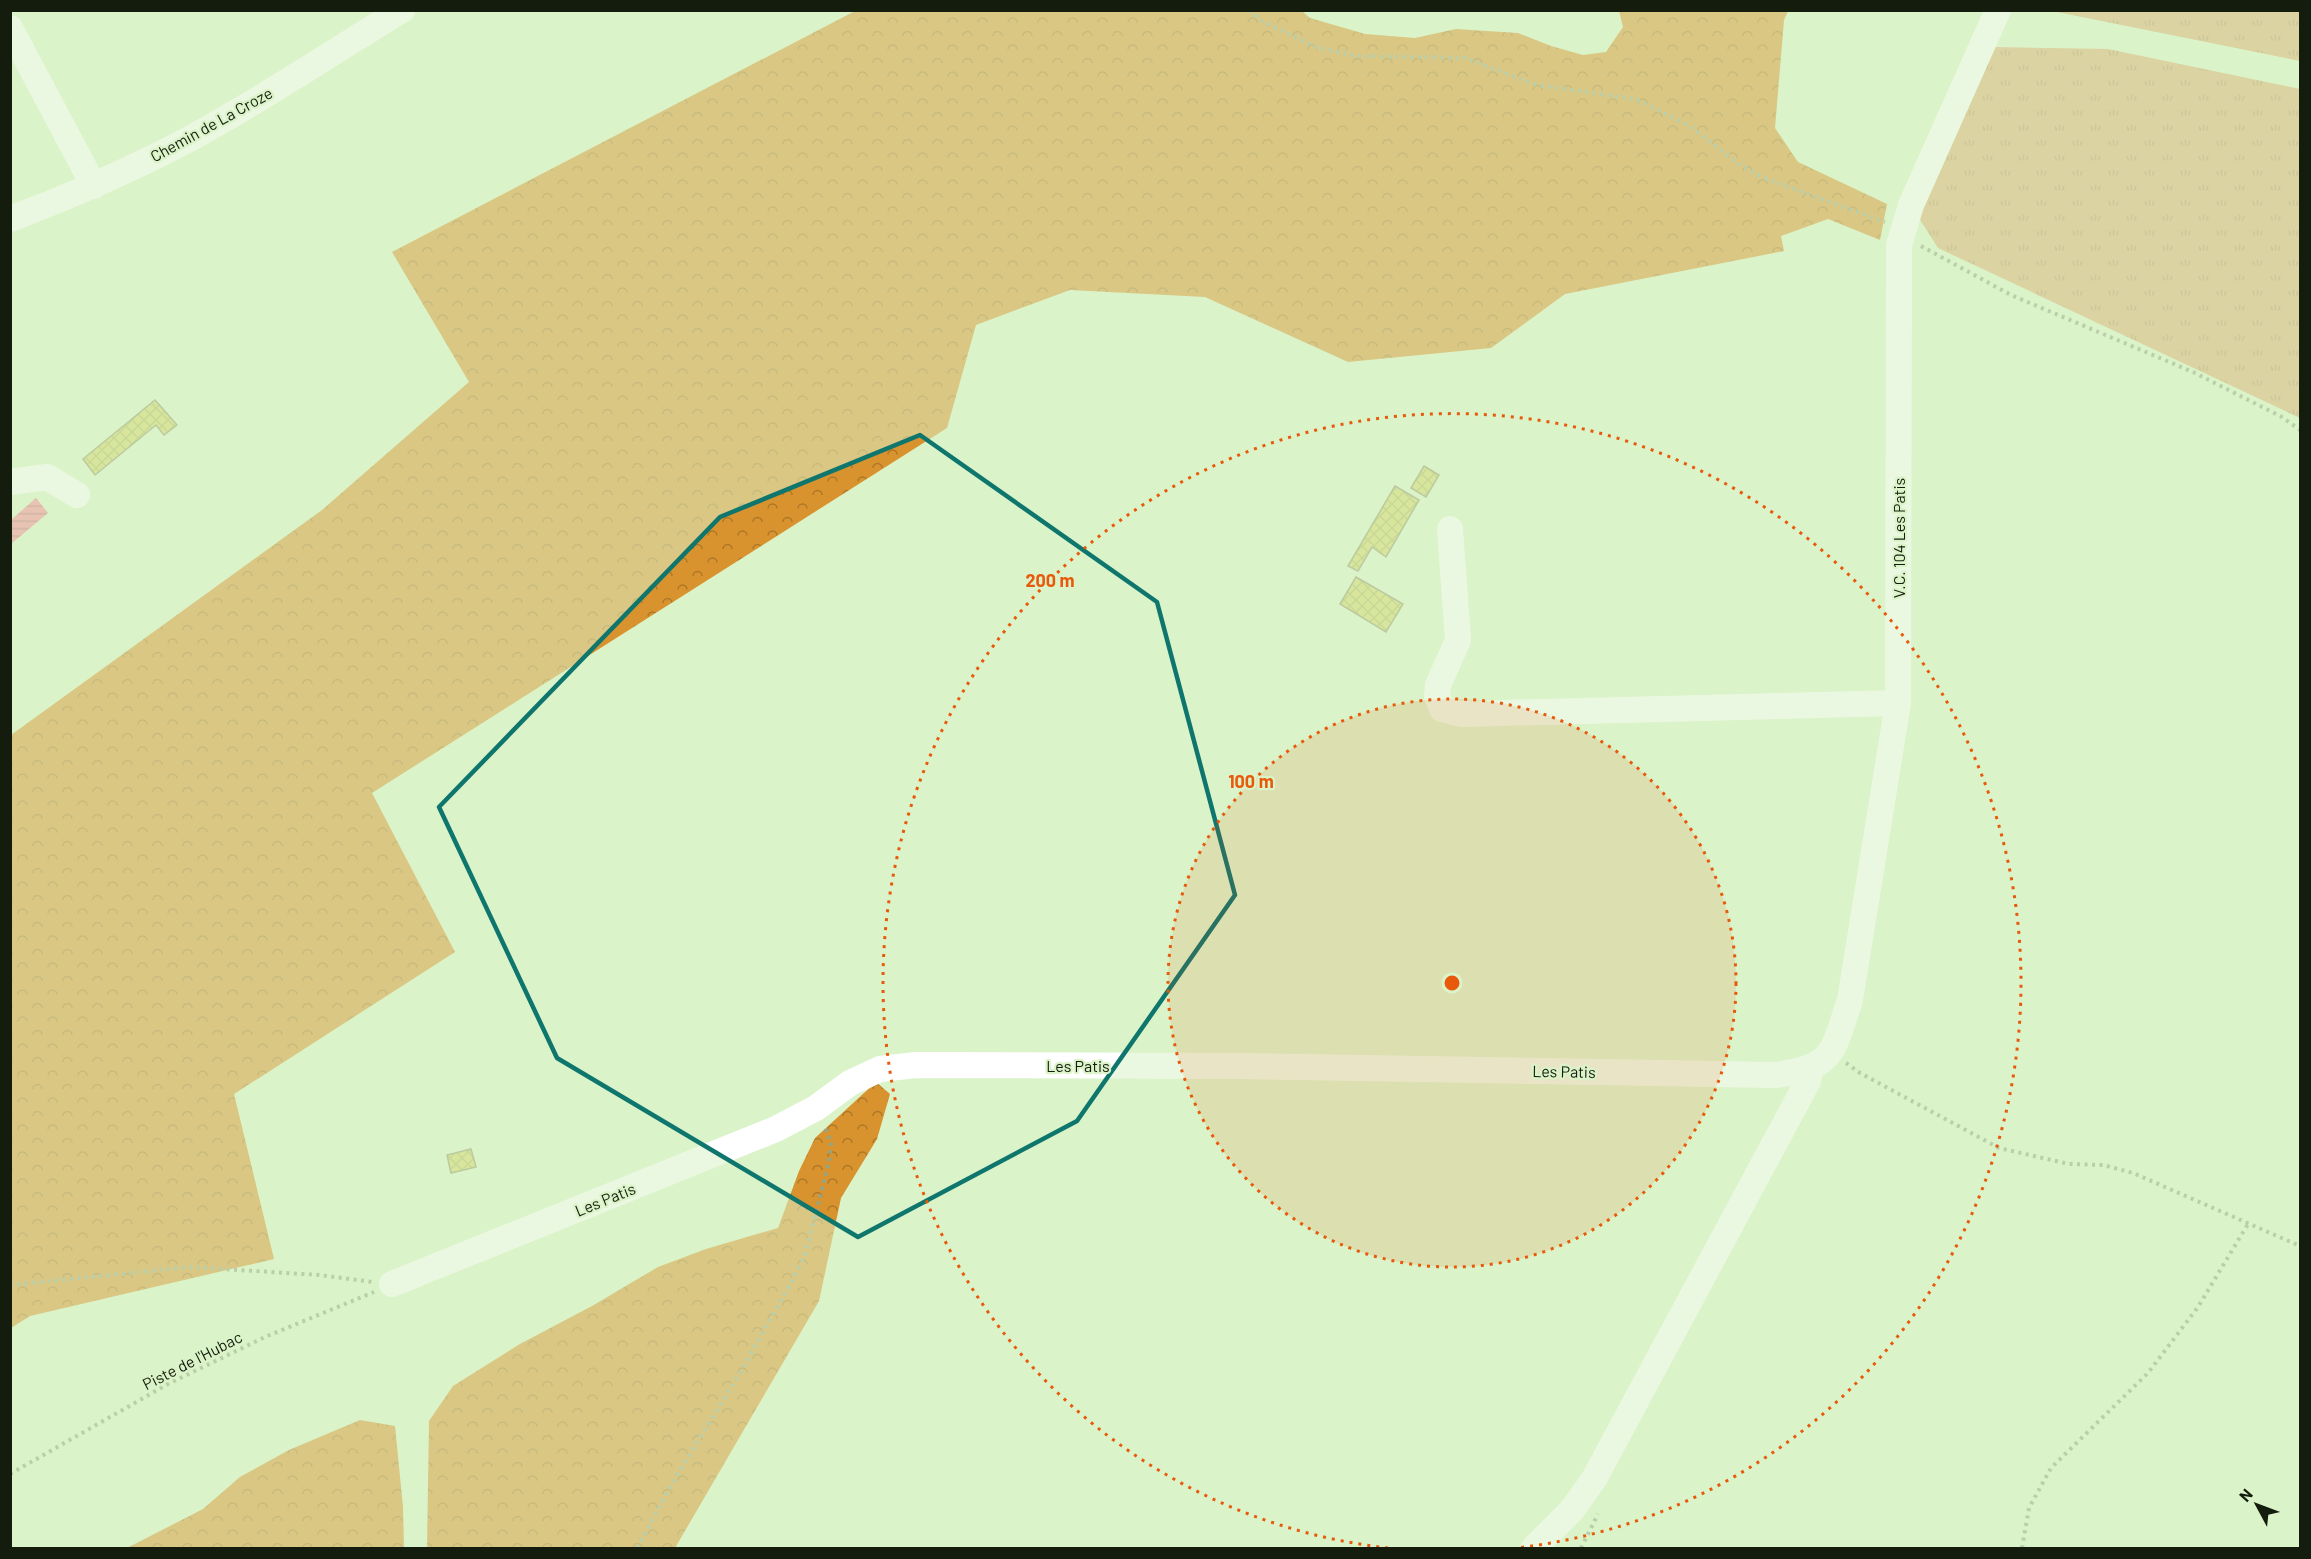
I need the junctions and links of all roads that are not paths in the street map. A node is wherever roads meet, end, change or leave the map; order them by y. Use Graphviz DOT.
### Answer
graph roads {
  1 [pos="402,10"];
  2 [pos="1998,10"];
  3 [pos="10,28"];
  4 [pos="94,186"];
  5 [pos="10,219"];
  6 [pos="10,482"];
  7 [pos="77,495"];
  8 [pos="1450,529"];
  9 [pos="1898,703"];
  10 [pos="1811,1068"];
  11 [pos="392,1284"];
  12 [pos="1534,1548"];
  1 -- 4 [label="street, Chemin de La Croze"];
  2 -- 9 [label="street, V.C. 104 Les Patis"];
  3 -- 4 [label="street"];
  4 -- 5 [label="street, Chemin de La Croze"];
  6 -- 7 [label="street"];
  8 -- 9 [label="street"];
  9 -- 10 [label="street, V.C. 104 Les Patis"];
  10 -- 11 [label="street, Les Patis"];
  10 -- 12 [label="street"];
}
